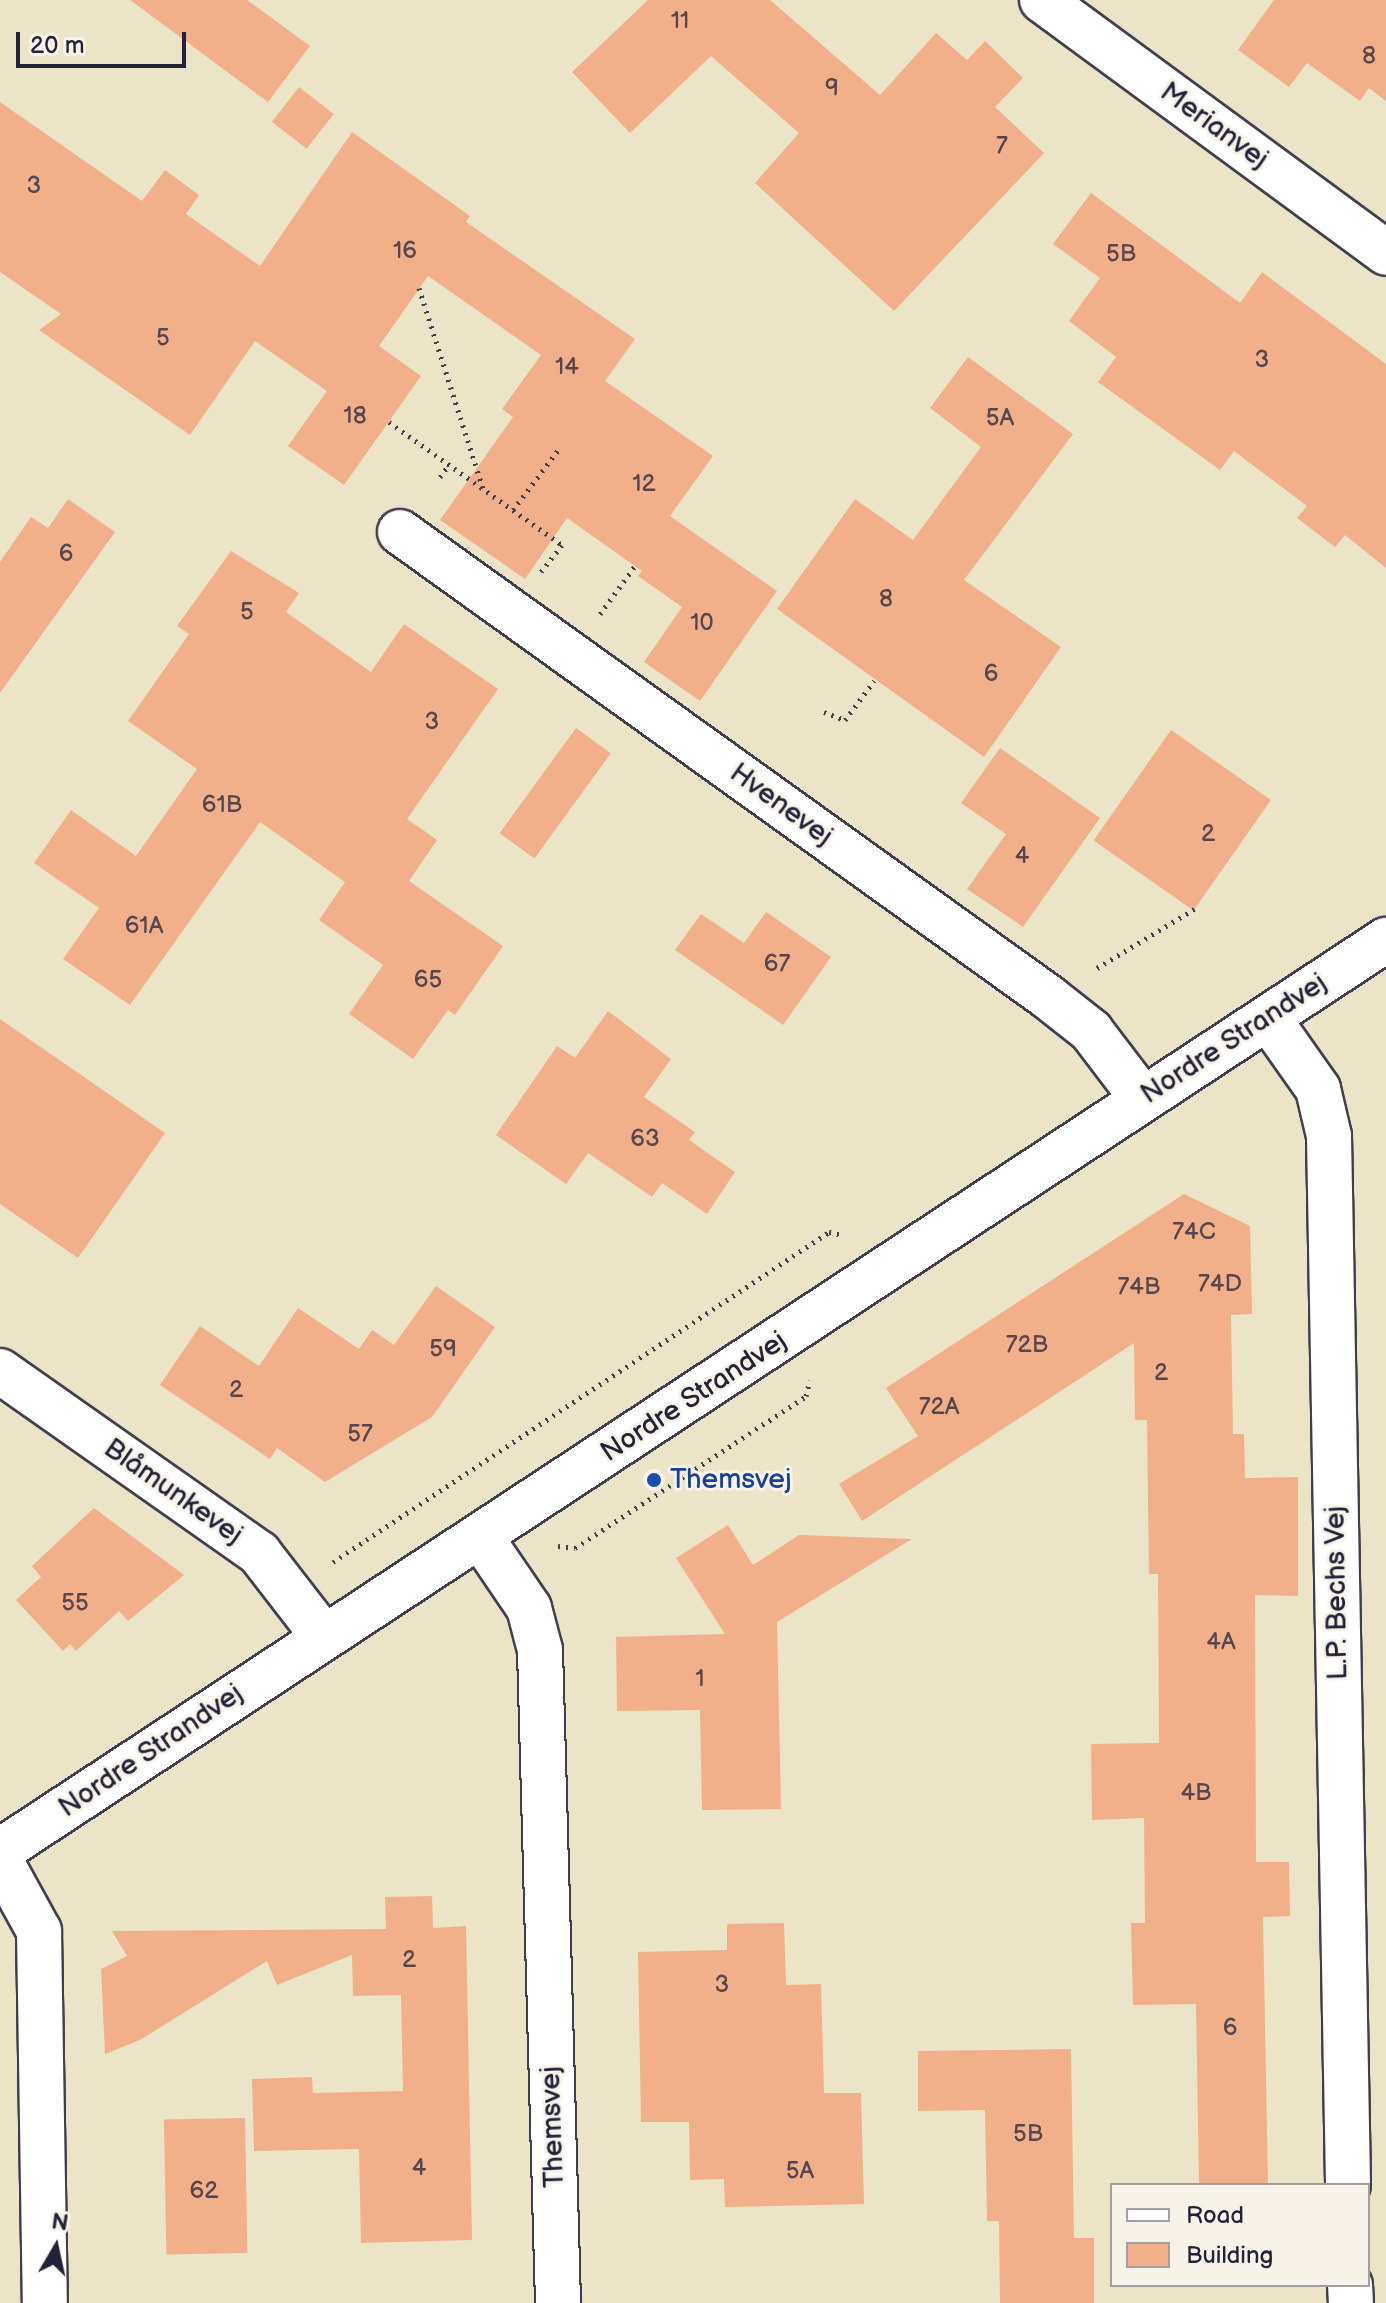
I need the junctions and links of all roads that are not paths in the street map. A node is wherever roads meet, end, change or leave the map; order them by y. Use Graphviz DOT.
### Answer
graph roads {
  1 [pos="1042,0"];
  2 [pos="1386,253"];
  3 [pos="400,532"];
  4 [pos="1386,940"];
  5 [pos="1268,1018"];
  6 [pos="1142,1098"];
  7 [pos="0,1371"];
  8 [pos="480,1536"];
  9 [pos="324,1637"];
  10 [pos="0,1851"];
  11 [pos="0,1860"];
  12 [pos="1348,2183"];
  13 [pos="45,2303"];
  14 [pos="558,2303"];
  1 -- 2 [label="street, Merianvej"];
  3 -- 6 [label="street, Hvenevej"];
  4 -- 5 [label="street, Nordre Strandvej"];
  5 -- 6 [label="street, Nordre Strandvej"];
  5 -- 12 [label="street, L.P. Bechs Vej"];
  6 -- 8 [label="street, Nordre Strandvej"];
  7 -- 9 [label="street, Blåmunkevej"];
  8 -- 9 [label="street, Nordre Strandvej"];
  8 -- 14 [label="street, Themsvej"];
  9 -- 10 [label="street, Nordre Strandvej"];
  11 -- 13 [label="street"];
}
